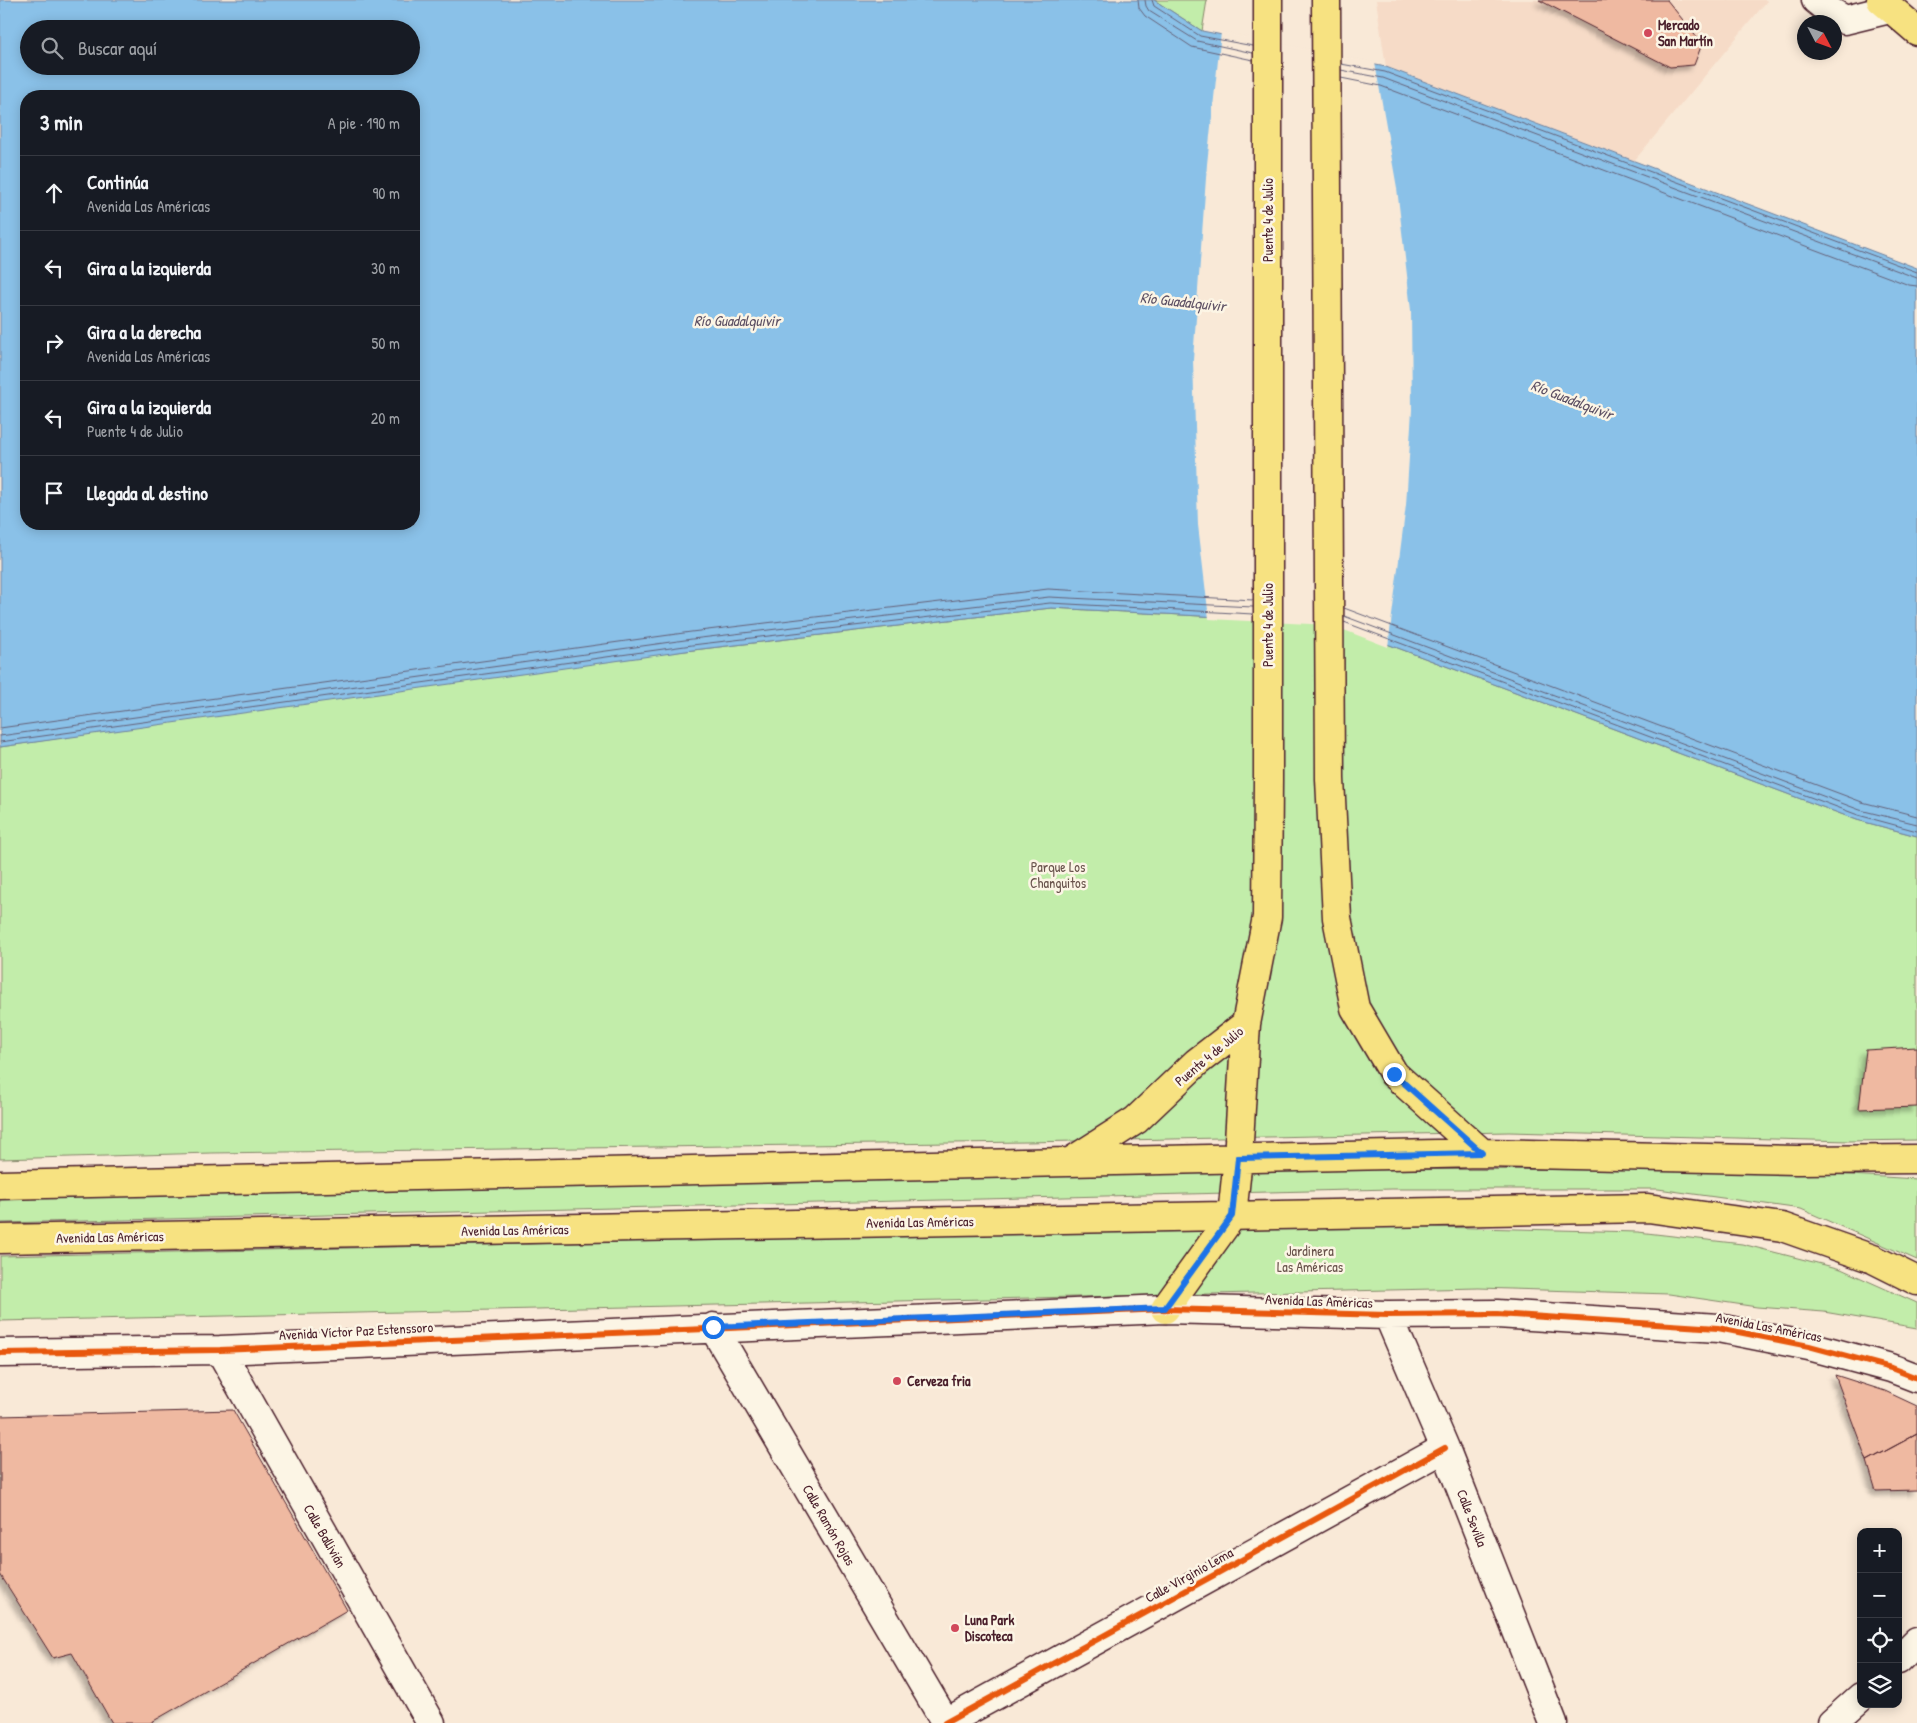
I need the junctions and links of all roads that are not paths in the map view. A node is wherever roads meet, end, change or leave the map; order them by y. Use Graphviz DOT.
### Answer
graph roads {
  1 [pos="1816,0"];
  2 [pos="1886,4"];
  3 [pos="1326,7"];
  4 [pos="1268,8"];
  5 [pos="1917,31"];
  6 [pos="1246,1024"];
  7 [pos="1482,1153"];
  8 [pos="1238,1158"];
  9 [pos="1917,1159"];
  10 [pos="1070,1162"];
  11 [pos="0,1185"];
  12 [pos="1232,1216"];
  13 [pos="0,1239"];
  14 [pos="1917,1281"];
  15 [pos="1165,1308"];
  16 [pos="1388,1315"];
  17 [pos="713,1327"];
  18 [pos="220,1350"];
  19 [pos="0,1353"];
  20 [pos="1904,1366"];
  21 [pos="1917,1378"];
  22 [pos="1445,1448"];
  23 [pos="1917,1641"];
  24 [pos="1902,1656"];
  25 [pos="1857,1701"];
  26 [pos="431,1723"];
  27 [pos="945,1723"];
  28 [pos="1553,1723"];
  29 [pos="1832,1723"];
  1 -- 2 [label="street"];
  2 -- 5 [label="main road"];
  3 -- 7 [label="main road"];
  4 -- 6 [label="main road, Puente 4 de Julio"];
  6 -- 8 [label="main road"];
  6 -- 10 [label="main road, Puente 4 de Julio"];
  7 -- 8 [label="main road"];
  7 -- 9 [label="main road"];
  8 -- 10 [label="main road"];
  8 -- 12 [label="main road"];
  10 -- 11 [label="main road"];
  12 -- 13 [label="main road, Avenida Las Américas"];
  12 -- 14 [label="main road, Avenida Las Américas"];
  12 -- 15 [label="main road"];
  15 -- 16 [label="street, Avenida Las Américas"];
  15 -- 17 [label="street, Avenida Las Américas"];
  16 -- 20 [label="street, Avenida Las Américas"];
  16 -- 22 [label="street, Calle Sevilla"];
  17 -- 18 [label="street, Avenida Víctor Paz Estenssoro"];
  17 -- 27 [label="street, Calle Ramón Rojas"];
  18 -- 19 [label="street, Avenida Víctor Paz Estenssoro"];
  18 -- 26 [label="street, Calle Ballivián"];
  20 -- 21 [label="street, Avenida Las Américas"];
  22 -- 27 [label="street, Calle Virginio Lema"];
  22 -- 28 [label="street, Calle Sevilla"];
  23 -- 24 [label="street"];
  25 -- 29 [label="street"];
}
